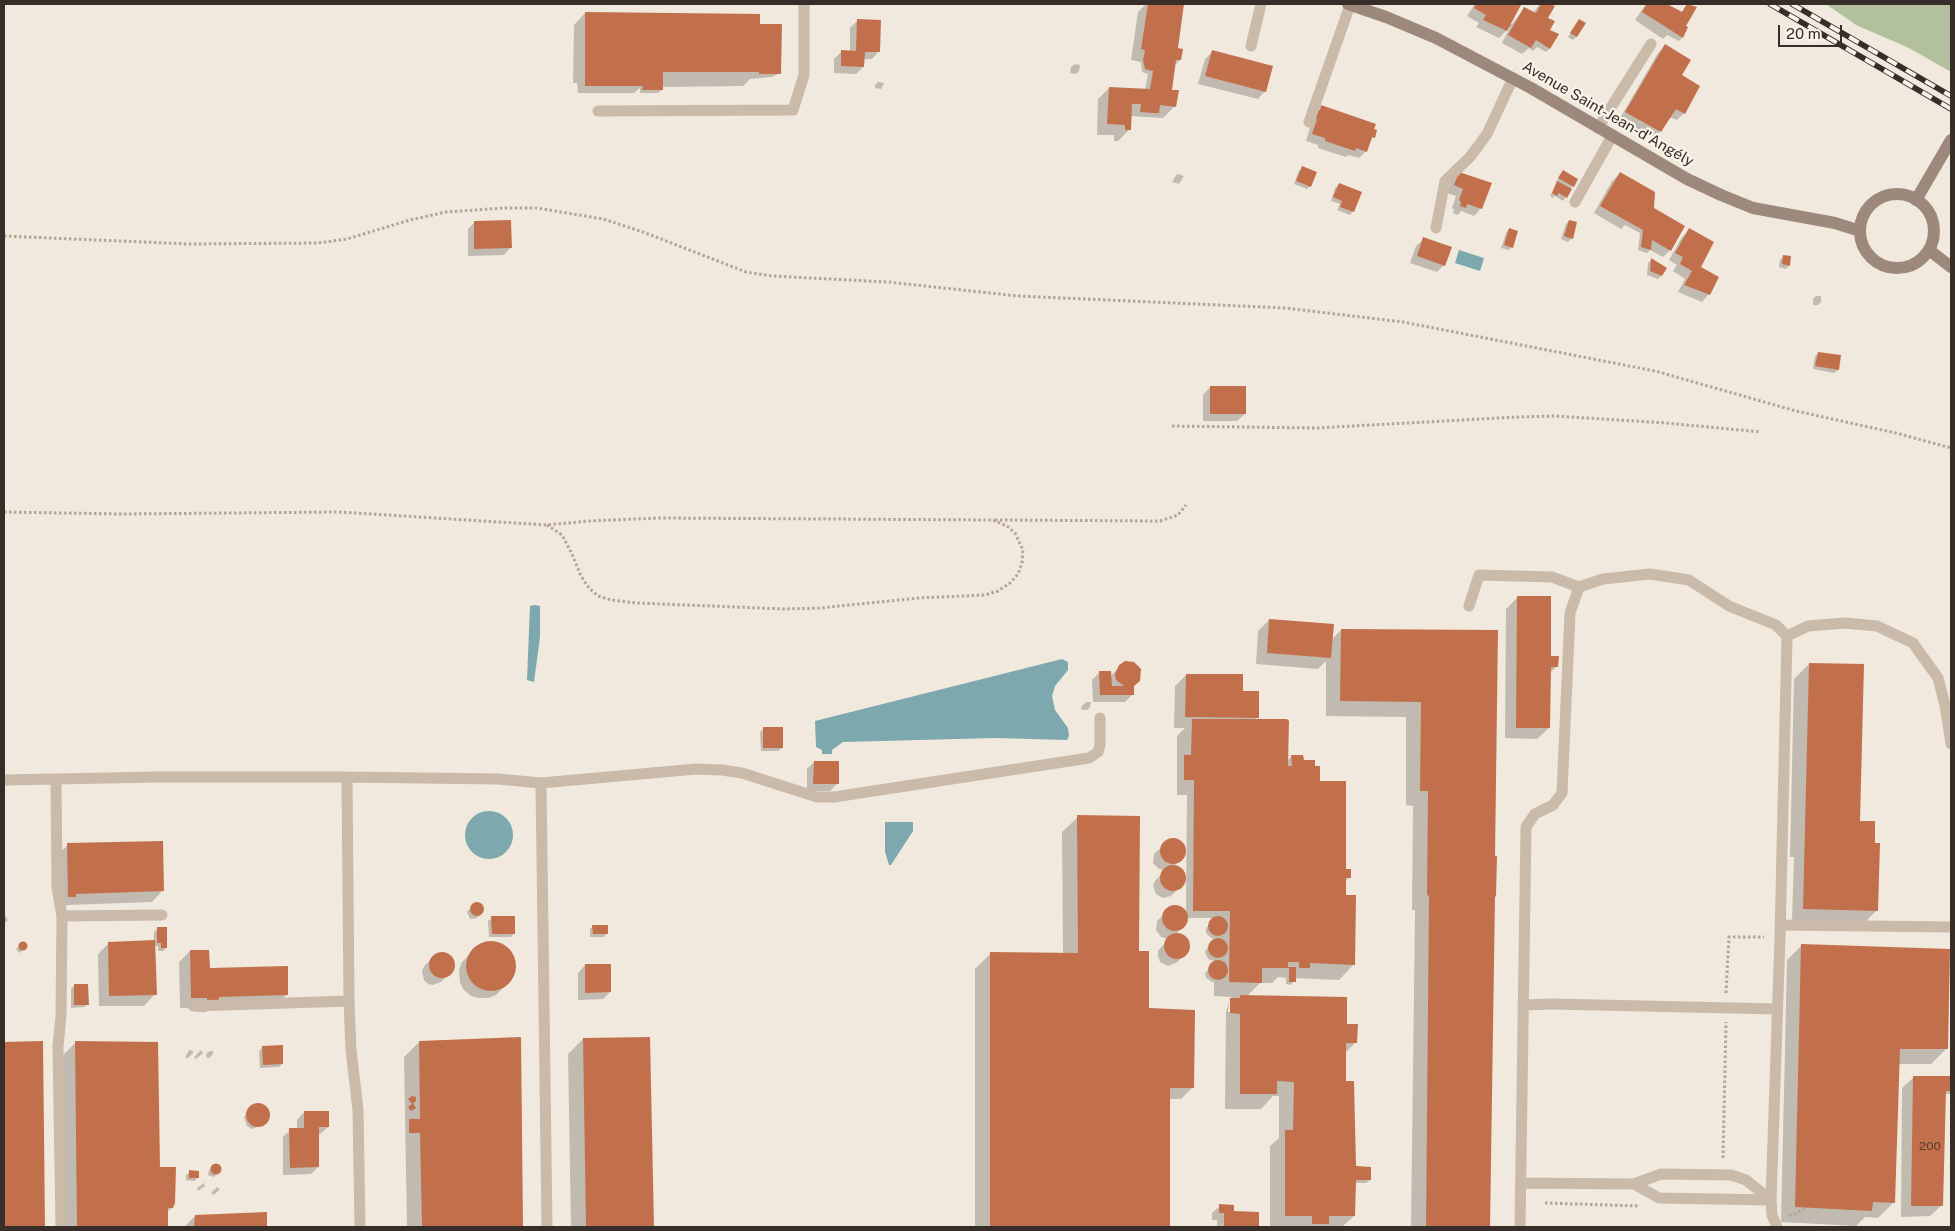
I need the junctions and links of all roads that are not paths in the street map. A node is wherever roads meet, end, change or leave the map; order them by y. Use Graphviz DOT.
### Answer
graph roads {
  1 [pos="804,4"];
  2 [pos="1261,4"];
  3 [pos="1349,4"];
  4 [pos="1651,44"];
  5 [pos="1251,46"];
  6 [pos="1513,78"];
  7 [pos="598,111"];
  8 [pos="1309,122"];
  9 [pos="1598,128"];
  10 [pos="1612,136"];
  11 [pos="1949,144"];
  12 [pos="1916,200"];
  13 [pos="1575,202"];
  14 [pos="1436,228"];
  15 [pos="1860,232"];
  16 [pos="1929,250"];
  17 [pos="1951,267"];
  18 [pos="1579,587"];
  19 [pos="1469,606"];
  20 [pos="1787,636"];
  21 [pos="1100,718"];
  22 [pos="1951,744"];
  23 [pos="347,776"];
  24 [pos="4,780"];
  25 [pos="56,780"];
  26 [pos="541,783"];
  27 [pos="162,915"];
  28 [pos="62,916"];
  29 [pos="1780,925"];
  30 [pos="1951,927"];
  31 [pos="349,1001"];
  32 [pos="1523,1004"];
  33 [pos="193,1006"];
  34 [pos="1777,1009"];
  35 [pos="1521,1183"];
  36 [pos="1634,1184"];
  37 [pos="1771,1200"];
  38 [pos="61,1227"];
  39 [pos="360,1227"];
  40 [pos="547,1227"];
  41 [pos="1520,1227"];
  42 [pos="1777,1227"];
  1 -- 7 [label="lane"];
  2 -- 5 [label="lane"];
  3 -- 6 [label="main road, Avenue Saint-Jean-d'Angély"];
  3 -- 8 [label="lane"];
  4 -- 9 [label="lane"];
  6 -- 9 [label="main road, Avenue Saint-Jean-d'Angély"];
  6 -- 14 [label="lane"];
  9 -- 10 [label="main road, Avenue Saint-Jean-d'Angély"];
  10 -- 13 [label="lane"];
  10 -- 15 [label="main road, Avenue Saint-Jean-d'Angély"];
  11 -- 12 [label="main road"];
  12 -- 15 [label="main road"];
  12 -- 16 [label="main road"];
  15 -- 16 [label="main road"];
  16 -- 17 [label="main road"];
  18 -- 19 [label="lane"];
  18 -- 20 [label="lane"];
  18 -- 32 [label="lane"];
  20 -- 22 [label="lane"];
  20 -- 29 [label="lane"];
  21 -- 26 [label="lane"];
  23 -- 25 [label="lane"];
  23 -- 26 [label="lane"];
  23 -- 31 [label="lane"];
  24 -- 25 [label="lane"];
  25 -- 28 [label="lane"];
  26 -- 40 [label="lane"];
  27 -- 28 [label="lane"];
  28 -- 38 [label="lane"];
  29 -- 30 [label="lane"];
  29 -- 34 [label="lane"];
  31 -- 33 [label="lane"];
  31 -- 39 [label="lane"];
  32 -- 34 [label="lane"];
  32 -- 35 [label="lane"];
  34 -- 37 [label="lane"];
  35 -- 36 [label="lane"];
  35 -- 41 [label="lane"];
  36 -- 37 [label="lane"];
  36 -- 37 [label="lane"];
  37 -- 42 [label="lane"];
}
